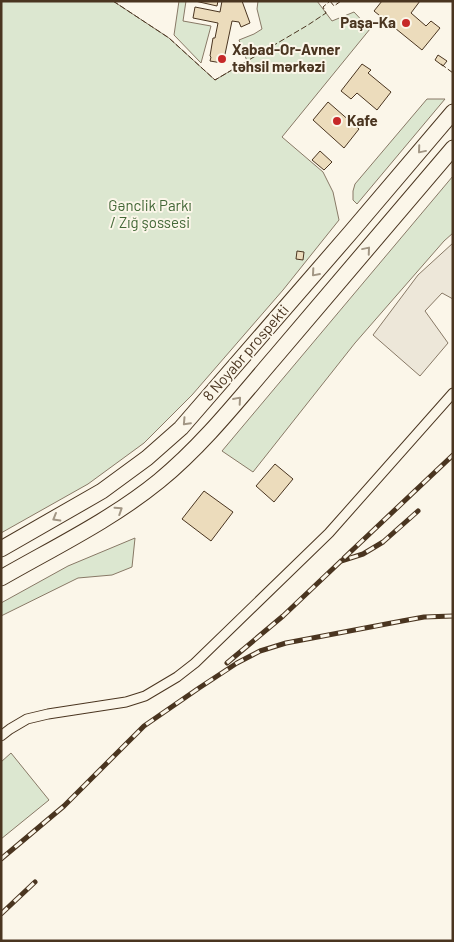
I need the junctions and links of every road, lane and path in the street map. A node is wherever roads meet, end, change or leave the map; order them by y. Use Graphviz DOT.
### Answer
graph roads {
  1 [pos="453,112"];
  2 [pos="453,148"];
  3 [pos="453,393"];
  4 [pos="1,550"];
  5 [pos="1,578"];
  6 [pos="1,736"];
  1 -- 4 [label="highway, 8 Noyabr prospekti, one-way"];
  5 -- 2 [label="highway, 8 Noyabr prospekti, one-way"];
  3 -- 6 [label="street"];
}
